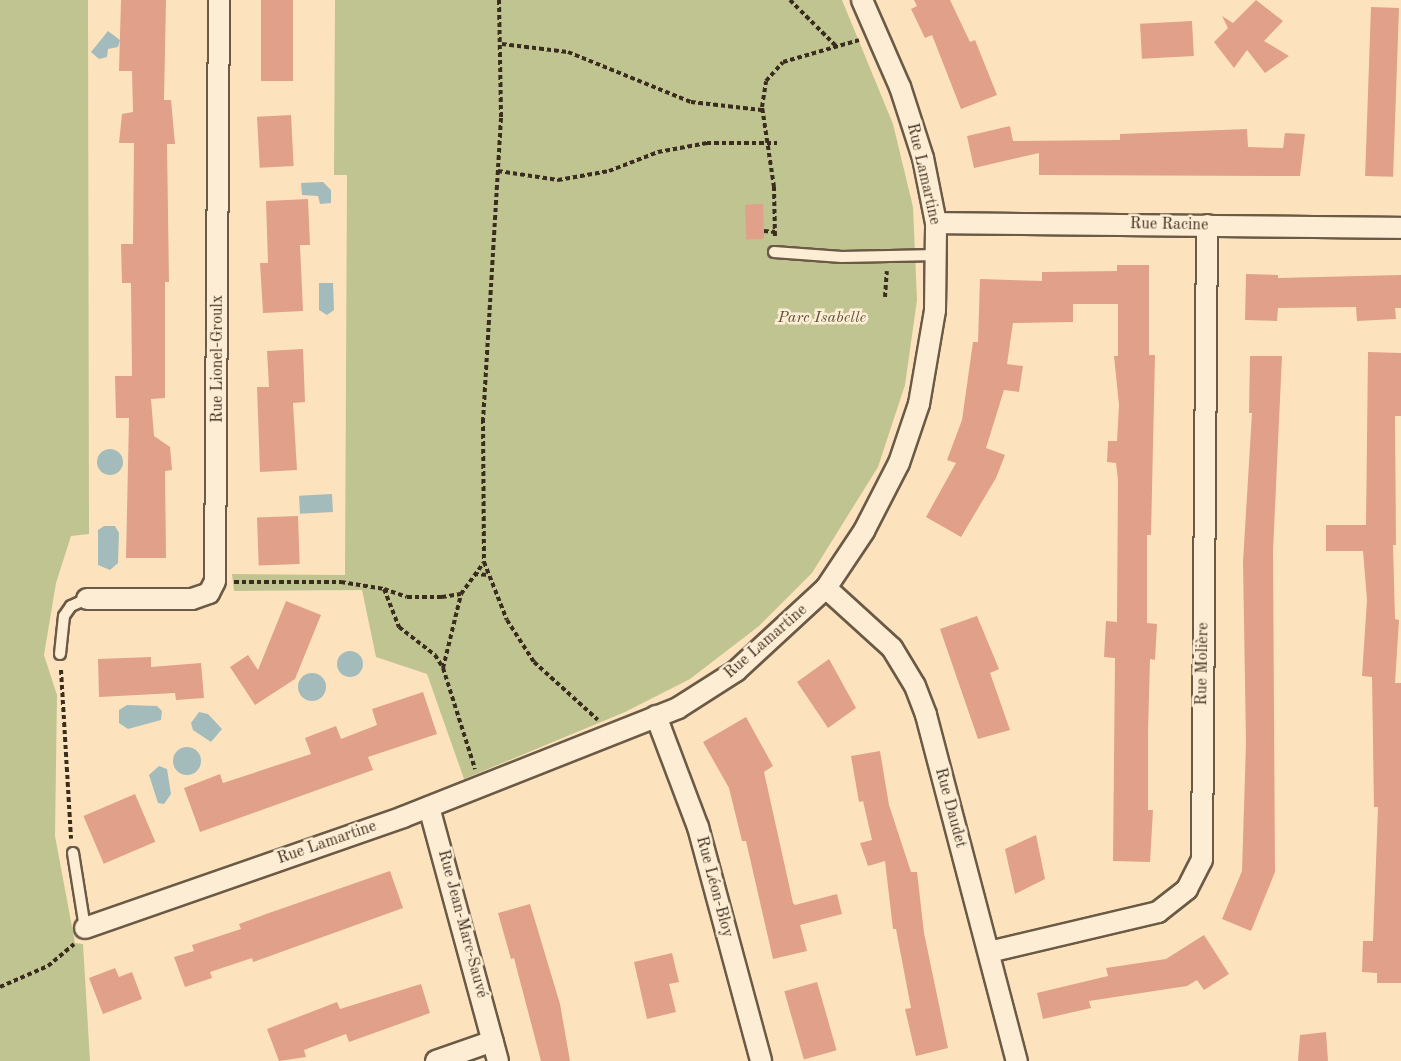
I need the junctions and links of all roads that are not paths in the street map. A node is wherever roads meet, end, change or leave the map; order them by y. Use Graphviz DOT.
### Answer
graph roads {
  1 [pos="219,0"];
  2 [pos="862,0"];
  3 [pos="936,223"];
  4 [pos="1207,225"];
  5 [pos="1401,228"];
  6 [pos="774,252"];
  7 [pos="937,255"];
  8 [pos="826,588"];
  9 [pos="87,599"];
  10 [pos="60,654"];
  11 [pos="656,716"];
  12 [pos="429,807"];
  13 [pos="73,853"];
  14 [pos="85,928"];
  15 [pos="989,952"];
  16 [pos="493,1041"];
  17 [pos="436,1061"];
  18 [pos="498,1061"];
  19 [pos="761,1061"];
  20 [pos="1017,1061"];
  1 -- 9 [label="street, Rue Lionel-Groulx"];
  2 -- 3 [label="street, Rue Lamartine"];
  3 -- 4 [label="street, Rue Racine"];
  3 -- 7 [label="street, Rue Lamartine"];
  4 -- 5 [label="street, Rue Racine"];
  4 -- 15 [label="street, Rue Molière"];
  6 -- 7 [label="lane"];
  7 -- 8 [label="street, Rue Lamartine"];
  8 -- 11 [label="street, Rue Lamartine"];
  8 -- 15 [label="street, Rue Daudet"];
  9 -- 10 [label="lane"];
  11 -- 12 [label="street, Rue Lamartine"];
  11 -- 19 [label="street, Rue Léon-Bloy"];
  12 -- 14 [label="street, Rue Lamartine"];
  12 -- 16 [label="street, Rue Jean-Marc-Sauvé"];
  13 -- 14 [label="lane"];
  15 -- 20 [label="street, Rue Daudet"];
  16 -- 17 [label="street"];
  16 -- 18 [label="street, Rue Jean-Marc-Sauvé"];
}
